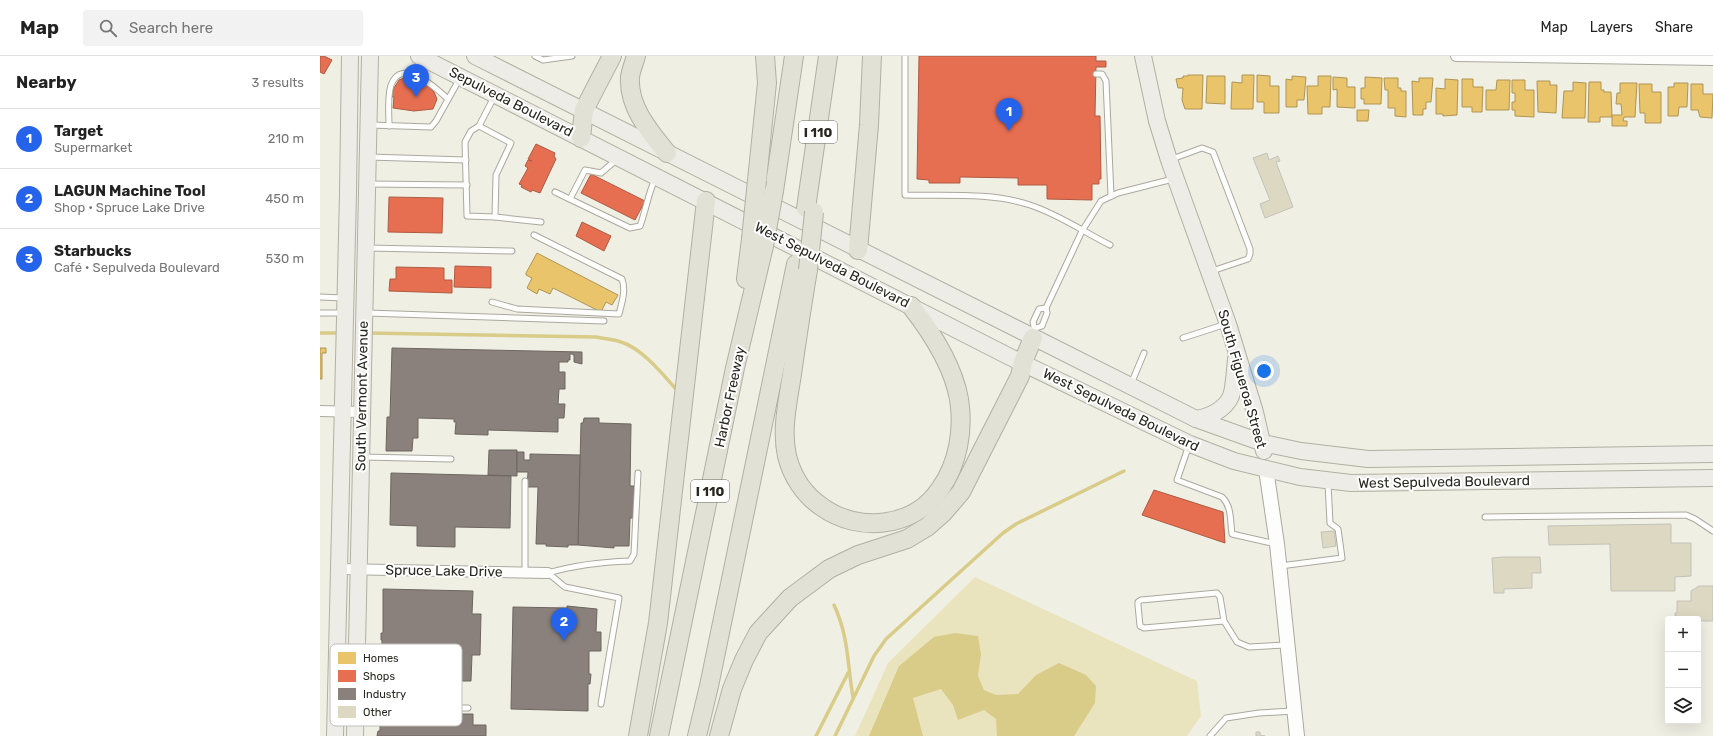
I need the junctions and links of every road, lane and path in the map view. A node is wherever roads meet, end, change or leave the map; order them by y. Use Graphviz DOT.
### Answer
graph roads {
  1 [pos="350,56"];
  2 [pos="370,56"];
  3 [pos="419,56"];
  4 [pos="475,56"];
  5 [pos="535,56"];
  6 [pos="572,56"];
  7 [pos="612,56"];
  8 [pos="636,56"];
  9 [pos="765,56"];
  10 [pos="794,56"];
  11 [pos="828,56"];
  12 [pos="872,56"];
  13 [pos="906,56"];
  14 [pos="1143,56"];
  15 [pos="1456,56"];
  16 [pos="1540,57"];
  17 [pos="1662,58"];
  18 [pos="1713,60"];
  19 [pos="1096,74"];
  20 [pos="460,77"];
  21 [pos="495,94"];
  22 [pos="448,99"];
  23 [pos="584,110"];
  24 [pos="369,125"];
  25 [pos="389,126"];
  26 [pos="478,126"];
  27 [pos="581,138"];
  28 [pos="667,153"];
  29 [pos="368,157"];
  30 [pos="619,157"];
  31 [pos="466,160"];
  32 [pos="1169,160"];
  33 [pos="656,176"];
  34 [pos="1176,178"];
  35 [pos="367,184"];
  36 [pos="467,185"];
  37 [pos="555,192"];
  38 [pos="1111,196"];
  39 [pos="570,199"];
  40 [pos="706,201"];
  41 [pos="495,217"];
  42 [pos="540,222"];
  43 [pos="1082,231"];
  44 [pos="534,234"];
  45 [pos="758,242"];
  46 [pos="1110,245"];
  47 [pos="365,248"];
  48 [pos="858,250"];
  49 [pos="512,251"];
  50 [pos="802,267"];
  51 [pos="1210,272"];
  52 [pos="320,297"];
  53 [pos="492,302"];
  54 [pos="911,306"];
  55 [pos="1046,308"];
  56 [pos="345,310"];
  57 [pos="320,313"];
  58 [pos="364,316"];
  59 [pos="604,321"];
  60 [pos="1228,324"];
  61 [pos="1034,333"];
  62 [pos="1183,338"];
  63 [pos="1237,353"];
  64 [pos="1144,354"];
  65 [pos="1023,362"];
  66 [pos="1130,386"];
  67 [pos="320,411"];
  68 [pos="342,411"];
  69 [pos="361,412"];
  70 [pos="1196,419"];
  71 [pos="1263,443"];
  72 [pos="1190,444"];
  73 [pos="1713,454"];
  74 [pos="360,456"];
  75 [pos="451,459"];
  76 [pos="1266,469"];
  77 [pos="638,473"];
  78 [pos="1713,478"];
  79 [pos="1328,480"];
  80 [pos="525,481"];
  81 [pos="1485,517"];
  82 [pos="1713,531"];
  83 [pos="1276,544"];
  84 [pos="1279,566"];
  85 [pos="339,569"];
  86 [pos="358,570"];
  87 [pos="525,572"];
  88 [pos="548,573"];
  89 [pos="1224,621"];
  90 [pos="337,644"];
  91 [pos="357,644"];
  92 [pos="1288,645"];
  93 [pos="601,704"];
  94 [pos="462,708"];
  95 [pos="468,708"];
  96 [pos="1295,711"];
  97 [pos="335,726"];
  98 [pos="355,726"];
  99 [pos="335,736"];
  100 [pos="355,736"];
  101 [pos="638,736"];
  102 [pos="659,736"];
  103 [pos="697,736"];
  104 [pos="719,736"];
  105 [pos="1210,736"];
  106 [pos="1297,736"];
  1 -- 56 [label="main road, South Vermont Avenue"];
  2 -- 24 [label="main road, South Vermont Avenue"];
  3 -- 20 [label="main road, Sepulveda Boulevard"];
  4 -- 23 [label="main road, Sepulveda Boulevard"];
  5 -- 6 [label="lane"];
  7 -- 23 [label="highway"];
  8 -- 28 [label="highway"];
  9 -- 45 [label="highway, bridge"];
  10 -- 45 [label="highway, Harbor Freeway / I 110, bridge"];
  11 -- 50 [label="highway, I 110"];
  12 -- 48 [label="highway"];
  13 -- 43 [label="lane"];
  14 -- 32 [label="main road, South Figueroa Street"];
  15 -- 16 [label="street"];
  16 -- 17 [label="street"];
  17 -- 18 [label="street"];
  19 -- 38 [label="lane"];
  20 -- 21 [label="main road, Sepulveda Boulevard"];
  20 -- 22 [label="lane"];
  21 -- 26 [label="lane"];
  21 -- 27 [label="main road, Sepulveda Boulevard"];
  22 -- 25 [label="lane"];
  22 -- 25 [label="lane"];
  23 -- 27 [label="highway"];
  23 -- 28 [label="main road, West Sepulveda Boulevard"];
  24 -- 25 [label="lane"];
  24 -- 29 [label="main road, South Vermont Avenue"];
  26 -- 31 [label="lane"];
  26 -- 41 [label="lane"];
  27 -- 30 [label="main road, West Sepulveda Boulevard"];
  28 -- 48 [label="main road, West Sepulveda Boulevard"];
  29 -- 31 [label="lane"];
  29 -- 35 [label="main road, South Vermont Avenue"];
  30 -- 33 [label="main road, West Sepulveda Boulevard"];
  30 -- 39 [label="lane"];
  31 -- 36 [label="lane"];
  32 -- 34 [label="main road, South Figueroa Street"];
  32 -- 51 [label="lane"];
  33 -- 39 [label="lane"];
  33 -- 40 [label="main road, West Sepulveda Boulevard"];
  34 -- 38 [label="lane"];
  34 -- 51 [label="main road, South Figueroa Street"];
  35 -- 36 [label="lane"];
  35 -- 47 [label="main road, South Vermont Avenue"];
  36 -- 41 [label="lane"];
  37 -- 39 [label="lane"];
  38 -- 43 [label="lane"];
  40 -- 54 [label="main road, West Sepulveda Boulevard"];
  40 -- 101 [label="highway"];
  41 -- 42 [label="lane"];
  43 -- 46 [label="lane"];
  43 -- 55 [label="lane"];
  44 -- 53 [label="lane"];
  45 -- 102 [label="highway, Harbor Freeway / I 110"];
  47 -- 49 [label="lane"];
  47 -- 58 [label="main road, South Vermont Avenue"];
  48 -- 61 [label="main road, West Sepulveda Boulevard"];
  50 -- 54 [label="highway"];
  50 -- 103 [label="highway, I 110"];
  51 -- 60 [label="main road, South Figueroa Street"];
  52 -- 56 [label="lane"];
  54 -- 65 [label="main road, West Sepulveda Boulevard"];
  55 -- 61 [label="lane"];
  55 -- 61 [label="lane"];
  56 -- 57 [label="lane"];
  56 -- 68 [label="main road, South Vermont Avenue"];
  58 -- 59 [label="lane"];
  58 -- 69 [label="main road, South Vermont Avenue"];
  60 -- 62 [label="lane"];
  60 -- 63 [label="main road, South Figueroa Street"];
  61 -- 65 [label="highway"];
  61 -- 66 [label="main road, West Sepulveda Boulevard"];
  63 -- 70 [label="main road"];
  63 -- 71 [label="main road, South Figueroa Street"];
  64 -- 66 [label="lane"];
  65 -- 72 [label="main road, West Sepulveda Boulevard"];
  65 -- 104 [label="highway"];
  66 -- 70 [label="main road, West Sepulveda Boulevard"];
  67 -- 68 [label="street"];
  68 -- 69 [label="street"];
  68 -- 85 [label="main road, South Vermont Avenue"];
  69 -- 74 [label="main road, South Vermont Avenue"];
  70 -- 71 [label="main road, West Sepulveda Boulevard"];
  71 -- 73 [label="main road, West Sepulveda Boulevard"];
  71 -- 76 [label="main road, South Figueroa Street"];
  72 -- 76 [label="main road, West Sepulveda Boulevard"];
  72 -- 83 [label="lane"];
  74 -- 75 [label="lane"];
  74 -- 86 [label="main road, South Vermont Avenue"];
  76 -- 79 [label="main road, West Sepulveda Boulevard"];
  76 -- 83 [label="main road, South Figueroa Street"];
  77 -- 88 [label="lane"];
  78 -- 79 [label="main road, West Sepulveda Boulevard"];
  79 -- 84 [label="lane"];
  80 -- 87 [label="lane"];
  81 -- 82 [label="lane"];
  83 -- 84 [label="main road, South Figueroa Street"];
  84 -- 92 [label="main road, South Figueroa Street"];
  85 -- 86 [label="street, Spruce Lake Drive"];
  85 -- 90 [label="main road, South Vermont Avenue"];
  86 -- 87 [label="street, Spruce Lake Drive"];
  86 -- 91 [label="main road, South Vermont Avenue"];
  87 -- 88 [label="street, Spruce Lake Drive"];
  88 -- 93 [label="lane"];
  89 -- 89 [label="lane"];
  89 -- 92 [label="lane"];
  92 -- 96 [label="main road, South Figueroa Street"];
  94 -- 95 [label="lane"];
  96 -- 105 [label="lane"];
  96 -- 106 [label="main road, South Figueroa Street"];
  97 -- 99 [label="main road, South Vermont Avenue"];
  98 -- 100 [label="main road, South Vermont Avenue"];
}
